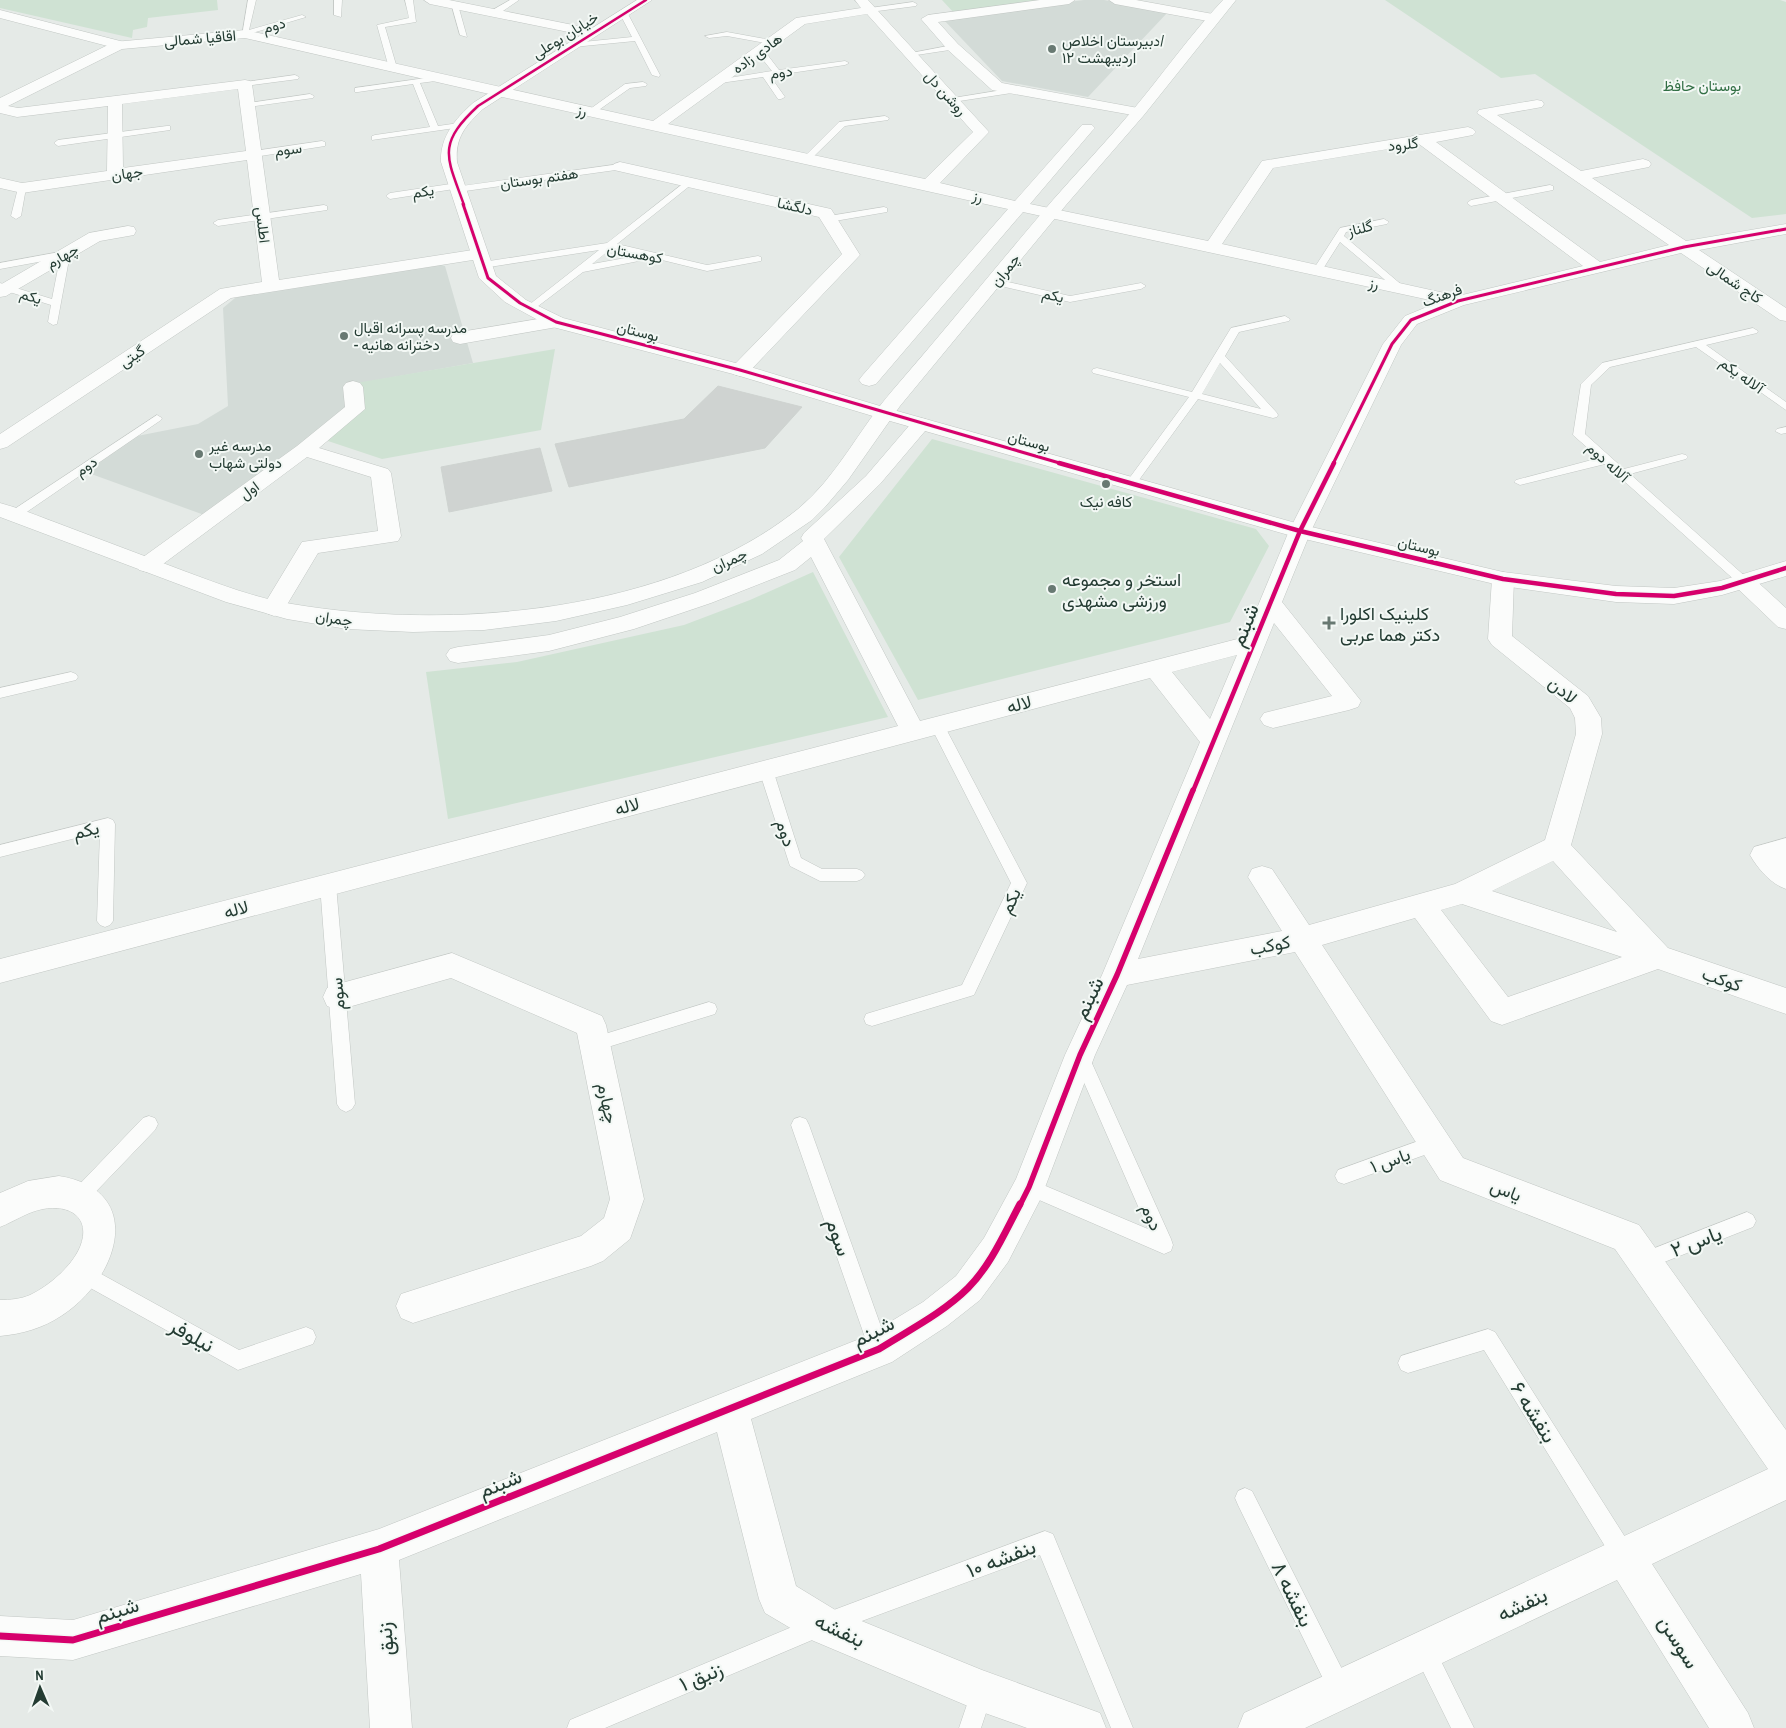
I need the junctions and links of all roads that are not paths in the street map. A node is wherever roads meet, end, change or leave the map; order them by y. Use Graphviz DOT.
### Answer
graph roads {
  1 [pos="252,0"];
  2 [pos="338,0"];
  3 [pos="409,0"];
  4 [pos="430,0"];
  5 [pos="515,0"];
  6 [pos="646,0"];
  7 [pos="1069,0"];
  8 [pos="1115,0"];
  9 [pos="1227,1"];
  10 [pos="913,4"];
  11 [pos="454,5"];
  12 [pos="866,5"];
  13 [pos="494,13"];
  14 [pos="0,14"];
  15 [pos="624,14"];
  16 [pos="338,15"];
  17 [pos="302,18"];
  18 [pos="1213,18"];
  19 [pos="593,33"];
  20 [pos="245,34"];
  21 [pos="464,35"];
  22 [pos="709,36"];
  23 [pos="637,39"];
  24 [pos="771,42"];
  25 [pos="573,45"];
  26 [pos="119,46"];
  27 [pos="953,47"];
  28 [pos="760,51"];
  29 [pos="910,54"];
  30 [pos="845,63"];
  31 [pos="392,68"];
  32 [pos="777,73"];
  33 [pos="656,75"];
  34 [pos="765,75"];
  35 [pos="295,77"];
  36 [pos="440,78"];
  37 [pos="416,82"];
  38 [pos="716,82"];
  39 [pos="245,84"];
  40 [pos="643,84"];
  41 [pos="0,88"];
  42 [pos="358,90"];
  43 [pos="1015,90"];
  44 [pos="498,92"];
  45 [pos="22,94"];
  46 [pos="310,96"];
  47 [pos="780,97"];
  48 [pos="115,100"];
  49 [pos="953,100"];
  50 [pos="0,104"];
  51 [pos="1538,104"];
  52 [pos="248,105"];
  53 [pos="0,108"];
  54 [pos="590,112"];
  55 [pos="1138,112"];
  56 [pos="885,118"];
  57 [pos="459,125"];
  58 [pos="656,126"];
  59 [pos="167,128"];
  60 [pos="1088,128"];
  61 [pos="435,129"];
  62 [pos="1468,132"];
  63 [pos="115,135"];
  64 [pos="375,138"];
  65 [pos="1422,139"];
  66 [pos="58,143"];
  67 [pos="322,144"];
  68 [pos="254,154"];
  69 [pos="806,158"];
  70 [pos="1643,164"];
  71 [pos="620,167"];
  72 [pos="115,174"];
  73 [pos="1578,176"];
  74 [pos="689,182"];
  75 [pos="0,183"];
  76 [pos="929,185"];
  77 [pos="458,187"];
  78 [pos="22,188"];
  79 [pos="1550,188"];
  80 [pos="390,196"];
  81 [pos="1502,198"];
  82 [pos="1471,203"];
  83 [pos="1020,207"];
  84 [pos="324,208"];
  85 [pos="884,210"];
  86 [pos="1050,214"];
  87 [pos="16,216"];
  88 [pos="262,217"];
  89 [pos="829,219"];
  90 [pos="1384,222"];
  91 [pos="218,223"];
  92 [pos="1786,229"];
  93 [pos="128,231"];
  94 [pos="1339,236"];
  95 [pos="610,245"];
  96 [pos="1212,247"];
  97 [pos="1684,247"];
  98 [pos="65,254"];
  99 [pos="657,256"];
  100 [pos="758,258"];
  101 [pos="481,260"];
  102 [pos="0,266"];
  103 [pos="1597,268"];
  104 [pos="580,269"];
  105 [pos="1318,270"];
  106 [pos="995,282"];
  107 [pos="271,286"];
  108 [pos="1141,286"];
  109 [pos="1400,288"];
  110 [pos="2,289"];
  111 [pos="1458,301"];
  112 [pos="56,303"];
  113 [pos="529,310"];
  114 [pos="1786,316"];
  115 [pos="1285,319"];
  116 [pos="53,322"];
  117 [pos="556,322"];
  118 [pos="1752,331"];
  119 [pos="460,338"];
  120 [pos="1697,343"];
  121 [pos="1219,356"];
  122 [pos="740,370"];
  123 [pos="1097,371"];
  124 [pos="869,380"];
  125 [pos="352,387"];
  126 [pos="1195,396"];
  127 [pos="1786,407"];
  128 [pos="884,413"];
  129 [pos="157,418"];
  130 [pos="921,424"];
  131 [pos="0,444"];
  132 [pos="304,450"];
  133 [pos="1682,457"];
  134 [pos="1606,460"];
  135 [pos="1621,473"];
  136 [pos="1132,482"];
  137 [pos="1520,482"];
  138 [pos="7,512"];
  139 [pos="1300,530"];
  140 [pos="815,543"];
  141 [pos="147,565"];
  142 [pos="1786,568"];
  143 [pos="1503,579"];
  144 [pos="1743,581"];
  145 [pos="1270,602"];
  146 [pos="274,608"];
  147 [pos="1786,621"];
  148 [pos="1255,642"];
  149 [pos="458,655"];
  150 [pos="1156,668"];
  151 [pos="71,677"];
  152 [pos="0,693"];
  153 [pos="1273,719"];
  154 [pos="925,728"];
  155 [pos="1214,742"];
  156 [pos="766,770"];
  157 [pos="1557,847"];
  158 [pos="1786,849"];
  159 [pos="0,851"];
  160 [pos="857,876"];
  161 [pos="1262,877"];
  162 [pos="1786,878"];
  163 [pos="328,885"];
  164 [pos="1462,893"];
  165 [pos="1421,905"];
  166 [pos="105,921"];
  167 [pos="1302,939"];
  168 [pos="1658,957"];
  169 [pos="0,971"];
  170 [pos="1117,975"];
  171 [pos="338,997"];
  172 [pos="1786,1001"];
  173 [pos="709,1009"];
  174 [pos="872,1019"];
  175 [pos="596,1044"];
  176 [pos="1080,1055"];
  177 [pos="346,1104"];
  178 [pos="149,1124"];
  179 [pos="800,1125"];
  180 [pos="1435,1143"];
  181 [pos="1344,1176"];
  182 [pos="1029,1187"];
  183 [pos="79,1197"];
  184 [pos="0,1211"];
  185 [pos="1748,1221"];
  186 [pos="1644,1261"];
  187 [pos="83,1273"];
  188 [pos="413,1306"];
  189 [pos="0,1318"];
  190 [pos="306,1338"];
  191 [pos="879,1349"];
  192 [pos="1408,1363"];
  193 [pos="730,1409"];
  194 [pos="1786,1462"];
  195 [pos="1786,1480"];
  196 [pos="1246,1498"];
  197 [pos="379,1549"];
  198 [pos="1624,1556"];
  199 [pos="823,1625"];
  200 [pos="0,1636"];
  201 [pos="1424,1651"];
  202 [pos="1340,1690"];
  203 [pos="982,1691"];
  204 [pos="391,1728"];
  205 [pos="578,1728"];
  206 [pos="970,1728"];
  207 [pos="1085,1728"];
  208 [pos="1122,1728"];
  209 [pos="1259,1728"];
  210 [pos="1463,1728"];
  211 [pos="1733,1728"];
  1 -- 20 [label="lane"];
  2 -- 16 [label="lane"];
  3 -- 31 [label="lane"];
  4 -- 11 [label="street"];
  5 -- 13 [label="lane"];
  6 -- 15 [label="street, خیابان بوعلی"];
  7 -- 27 [label="street"];
  8 -- 18 [label="street"];
  9 -- 18 [label="street, چمران"];
  10 -- 12 [label="lane"];
  11 -- 13 [label="street"];
  11 -- 21 [label="lane"];
  12 -- 24 [label="street, هادی زاده"];
  12 -- 29 [label="street, روشن دل"];
  13 -- 19 [label="street"];
  14 -- 26 [label="street"];
  15 -- 19 [label="street, خیابان بوعلی"];
  15 -- 23 [label="lane"];
  17 -- 20 [label="lane, دوم"];
  18 -- 55 [label="street, چمران"];
  19 -- 25 [label="street, خیابان بوعلی"];
  20 -- 26 [label="street, اقاقیا شمالی"];
  20 -- 31 [label="street, اقاقیا شمالی"];
  22 -- 24 [label="lane"];
  23 -- 25 [label="lane"];
  23 -- 33 [label="lane"];
  24 -- 28 [label="street, هادی زاده"];
  25 -- 44 [label="street, خیابان بوعلی"];
  26 -- 45 [label="street, اقاقیا شمالی"];
  27 -- 29 [label="lane"];
  27 -- 43 [label="street"];
  28 -- 32 [label="lane"];
  28 -- 38 [label="street, هادی زاده"];
  29 -- 49 [label="street, روشن دل"];
  30 -- 32 [label="lane, دوم"];
  31 -- 36 [label="street, اقاقیا شمالی"];
  32 -- 34 [label="lane, دوم"];
  34 -- 38 [label="lane, دوم"];
  34 -- 47 [label="lane"];
  35 -- 39 [label="lane"];
  36 -- 37 [label="lane"];
  36 -- 44 [label="street, اقاقیا شمالی"];
  37 -- 42 [label="lane"];
  37 -- 61 [label="lane"];
  38 -- 58 [label="street, هادی زاده"];
  39 -- 48 [label="street"];
  39 -- 52 [label="street, اطلس"];
  40 -- 54 [label="lane"];
  41 -- 45 [label="street"];
  43 -- 49 [label="lane"];
  43 -- 55 [label="street"];
  44 -- 54 [label="street, رز"];
  44 -- 57 [label="street, بوستان"];
  45 -- 50 [label="street, اقاقیا شمالی"];
  46 -- 52 [label="lane"];
  48 -- 53 [label="street"];
  48 -- 63 [label="street"];
  49 -- 76 [label="street, روشن دل"];
  51 -- 73 [label="street, کاج شمالی"];
  52 -- 68 [label="street, اطلس"];
  54 -- 58 [label="street, رز"];
  55 -- 86 [label="street, چمران"];
  56 -- 69 [label="lane"];
  57 -- 61 [label="lane"];
  57 -- 77 [label="street, بوستان"];
  58 -- 69 [label="street, رز"];
  59 -- 63 [label="lane"];
  60 -- 83 [label="street"];
  61 -- 64 [label="lane"];
  62 -- 65 [label="street"];
  63 -- 66 [label="lane"];
  63 -- 72 [label="street"];
  65 -- 81 [label="street, گلرود"];
  65 -- 96 [label="street, گلرود"];
  67 -- 68 [label="lane, سوم"];
  68 -- 72 [label="street, جهان"];
  68 -- 88 [label="street, اطلس"];
  69 -- 76 [label="street, رز"];
  70 -- 73 [label="street"];
  71 -- 74 [label="street, دلگشا"];
  71 -- 77 [label="lane, هفتم بوستان"];
  72 -- 78 [label="street, جهان"];
  73 -- 97 [label="street, کاج شمالی"];
  74 -- 89 [label="street, دلگشا"];
  74 -- 95 [label="lane"];
  75 -- 78 [label="street, جهان"];
  76 -- 83 [label="street, رز"];
  77 -- 80 [label="lane, یکم"];
  77 -- 101 [label="street, بوستان"];
  78 -- 87 [label="lane"];
  79 -- 81 [label="lane"];
  81 -- 82 [label="lane"];
  81 -- 103 [label="street, گلرود"];
  83 -- 86 [label="street, رز"];
  83 -- 124 [label="street"];
  84 -- 88 [label="lane"];
  85 -- 89 [label="lane"];
  86 -- 96 [label="street, رز"];
  86 -- 106 [label="street, چمران"];
  88 -- 91 [label="lane"];
  88 -- 107 [label="street, اطلس"];
  89 -- 122 [label="street, دلگشا"];
  90 -- 94 [label="lane, گلناز"];
  92 -- 97 [label="street, فرهنگ"];
  93 -- 98 [label="street, چهارم"];
  94 -- 105 [label="lane, گلناز"];
  94 -- 109 [label="lane, گلناز"];
  95 -- 99 [label="lane, کوهستان"];
  95 -- 101 [label="lane, کوهستان"];
  95 -- 104 [label="lane"];
  96 -- 105 [label="street, رز"];
  97 -- 103 [label="street, فرهنگ"];
  97 -- 114 [label="street, کاج شمالی"];
  98 -- 102 [label="lane"];
  98 -- 110 [label="street, چهارم"];
  98 -- 112 [label="lane, یکم"];
  99 -- 100 [label="lane, کوهستان"];
  99 -- 104 [label="lane"];
  101 -- 107 [label="street"];
  101 -- 113 [label="street, بوستان"];
  103 -- 111 [label="street, فرهنگ"];
  104 -- 113 [label="lane"];
  105 -- 109 [label="street, رز"];
  106 -- 108 [label="lane, یکم"];
  106 -- 128 [label="street, چمران"];
  107 -- 131 [label="street, گیتی"];
  109 -- 111 [label="street, رز"];
  110 -- 112 [label="lane, یکم"];
  111 -- 139 [label="street, فرهنگ"];
  112 -- 116 [label="lane, یکم"];
  113 -- 117 [label="street, بوستان"];
  115 -- 121 [label="lane"];
  117 -- 119 [label="street"];
  117 -- 122 [label="street, بوستان"];
  118 -- 120 [label="lane, آلاله دوم"];
  120 -- 127 [label="lane, آلاله یکم"];
  120 -- 134 [label="lane, آلاله دوم"];
  121 -- 126 [label="lane"];
  121 -- 126 [label="lane"];
  122 -- 128 [label="street, بوستان"];
  123 -- 126 [label="lane"];
  125 -- 132 [label="street, اول"];
  126 -- 136 [label="lane"];
  128 -- 130 [label="street, بوستان"];
  128 -- 146 [label="street, چمران"];
  129 -- 138 [label="lane, دوم"];
  130 -- 136 [label="street, بوستان"];
  130 -- 140 [label="street"];
  132 -- 141 [label="street, اول"];
  132 -- 146 [label="street"];
  133 -- 135 [label="lane"];
  134 -- 135 [label="lane, آلاله دوم"];
  134 -- 137 [label="lane"];
  135 -- 144 [label="lane, آلاله دوم"];
  136 -- 139 [label="street, بوستان"];
  138 -- 141 [label="street, چمران"];
  139 -- 143 [label="street, بوستان"];
  139 -- 145 [label="street, شبنم"];
  140 -- 149 [label="street"];
  140 -- 154 [label="street"];
  141 -- 146 [label="street, چمران"];
  142 -- 144 [label="street, بوستان"];
  143 -- 144 [label="street, بوستان"];
  143 -- 157 [label="street, لادن"];
  144 -- 147 [label="street"];
  145 -- 148 [label="street, شبنم"];
  145 -- 153 [label="street"];
  148 -- 150 [label="street, لاله"];
  148 -- 155 [label="street, شبنم"];
  150 -- 154 [label="street, لاله"];
  150 -- 155 [label="street"];
  151 -- 152 [label="lane"];
  154 -- 156 [label="street, لاله"];
  154 -- 174 [label="lane, یکم"];
  155 -- 170 [label="street, شبنم"];
  156 -- 160 [label="lane, دوم"];
  156 -- 163 [label="street, لاله"];
  157 -- 164 [label="street"];
  157 -- 168 [label="street"];
  158 -- 162 [label="street"];
  159 -- 166 [label="lane, یکم"];
  161 -- 167 [label="street, یاس"];
  163 -- 169 [label="street, لاله"];
  163 -- 171 [label="lane, سوم"];
  164 -- 165 [label="street, کوکب"];
  164 -- 168 [label="street, کوکب"];
  165 -- 167 [label="street, کوکب"];
  165 -- 168 [label="street"];
  167 -- 170 [label="street, کوکب"];
  167 -- 180 [label="street, یاس"];
  168 -- 172 [label="street, کوکب"];
  170 -- 176 [label="street, شبنم"];
  171 -- 175 [label="street, چهارم"];
  171 -- 177 [label="lane, سوم"];
  173 -- 175 [label="lane"];
  175 -- 188 [label="street, چهارم"];
  176 -- 182 [label="street, شبنم"];
  176 -- 182 [label="lane, دوم"];
  178 -- 183 [label="lane"];
  179 -- 191 [label="lane, سوم"];
  180 -- 181 [label="lane, یاس ۱"];
  180 -- 186 [label="street, یاس"];
  182 -- 191 [label="street, شبنم"];
  183 -- 184 [label="street"];
  183 -- 187 [label="street"];
  185 -- 186 [label="lane, یاس ۲"];
  186 -- 194 [label="street, یاس"];
  187 -- 189 [label="street"];
  187 -- 190 [label="lane, نیلوفر"];
  191 -- 193 [label="street, شبنم"];
  192 -- 198 [label="lane, بنفشه ۶"];
  193 -- 197 [label="street, شبنم"];
  193 -- 199 [label="street, بنفشه"];
  195 -- 198 [label="street, بنفشه"];
  196 -- 202 [label="lane, بنفشه ۸"];
  197 -- 200 [label="street, شبنم"];
  197 -- 204 [label="street, زنبق"];
  198 -- 201 [label="street, بنفشه"];
  198 -- 211 [label="street, سوسن"];
  199 -- 203 [label="street, بنفشه"];
  199 -- 205 [label="lane, زنبق ۱"];
  199 -- 208 [label="lane, بنفشه ۱۰"];
  201 -- 202 [label="street, بنفشه"];
  201 -- 210 [label="lane"];
  202 -- 209 [label="street, بنفشه"];
  203 -- 206 [label="lane"];
  203 -- 207 [label="street, بنفشه"];
}
